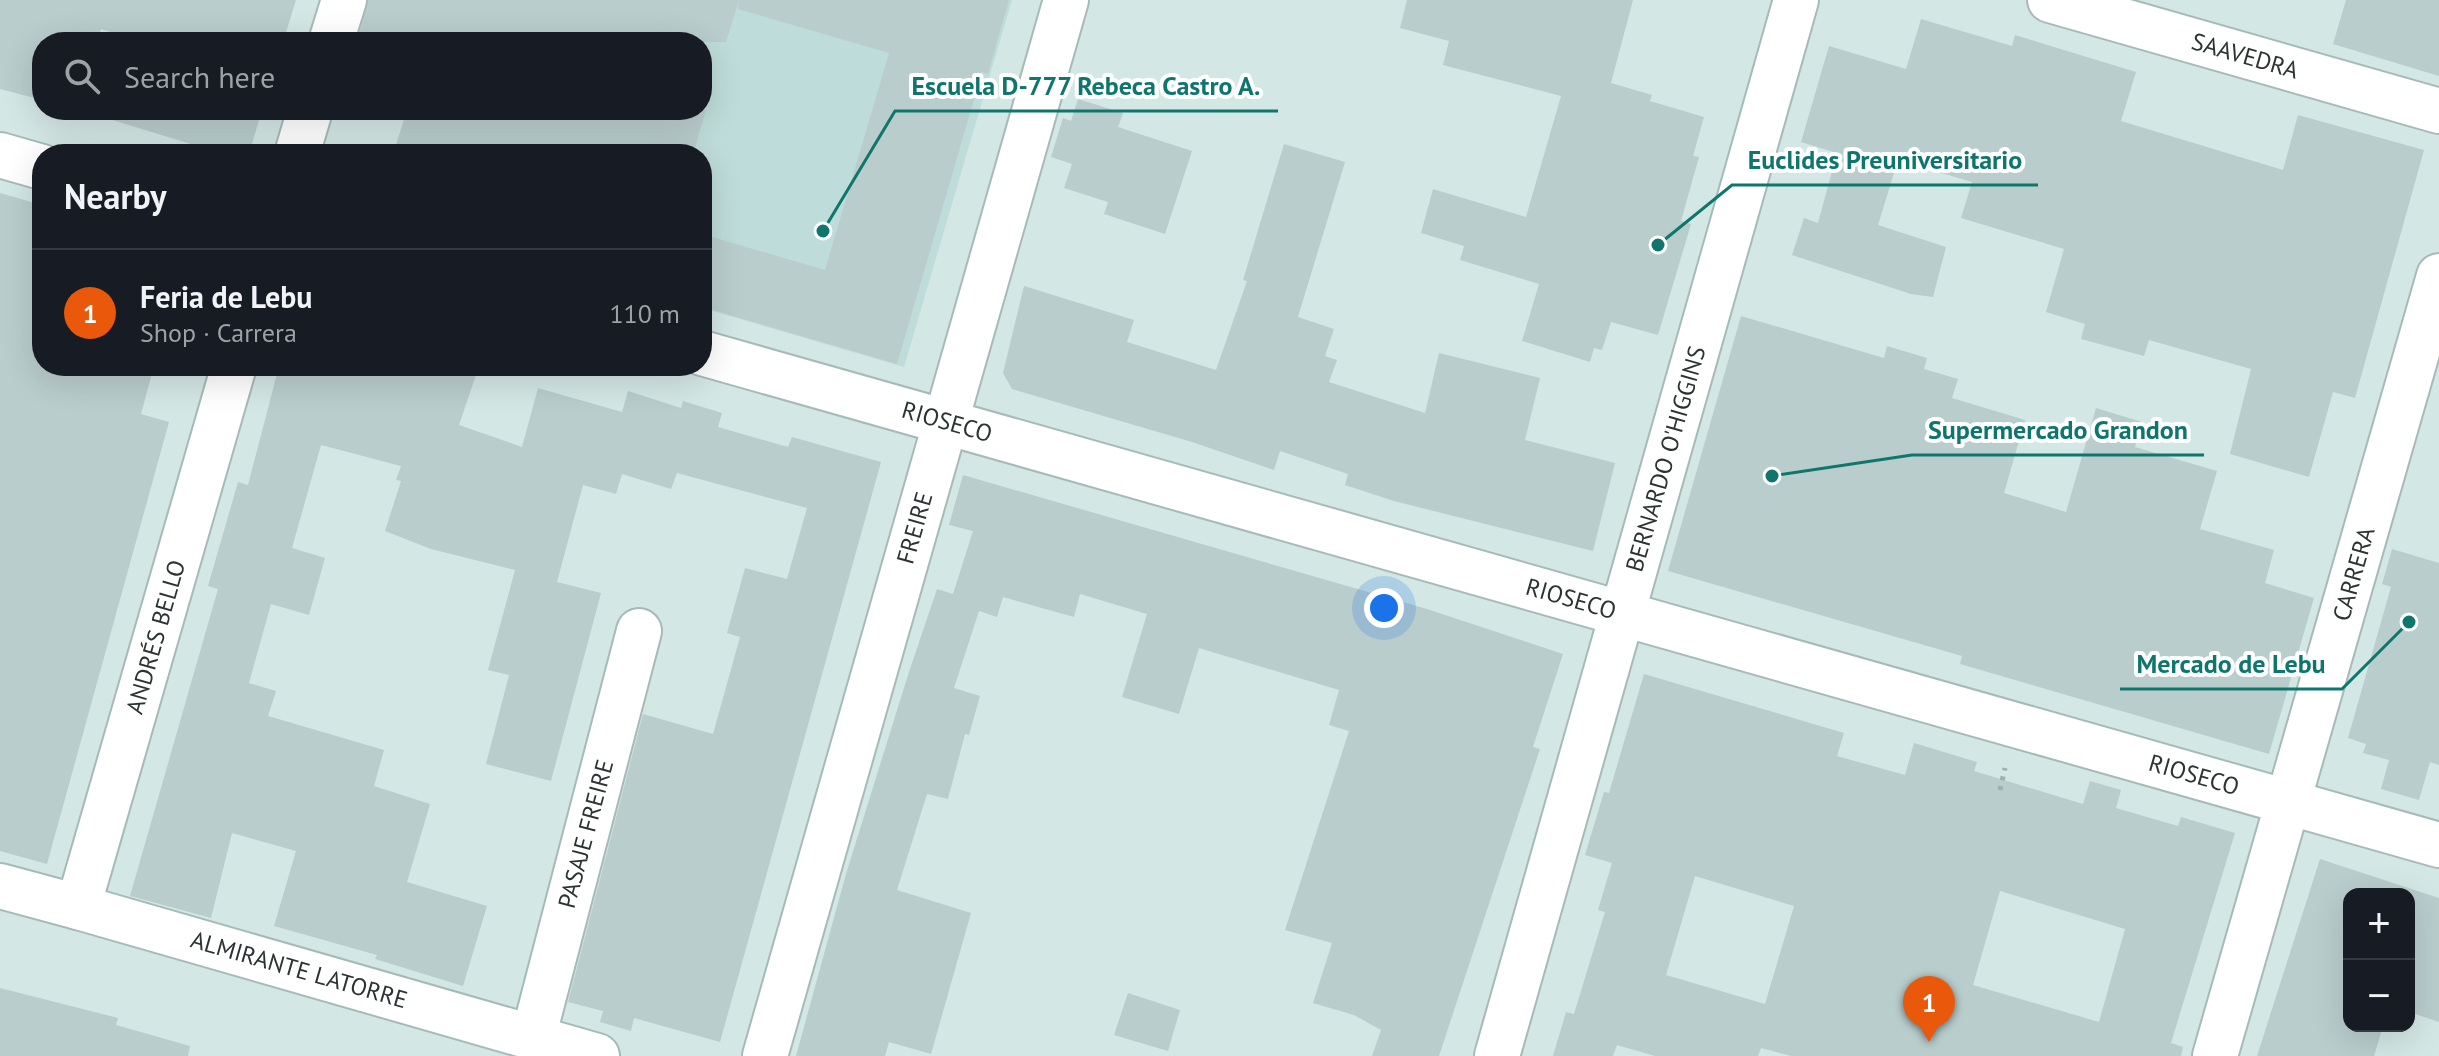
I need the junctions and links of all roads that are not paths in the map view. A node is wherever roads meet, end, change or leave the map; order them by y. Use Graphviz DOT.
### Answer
graph roads {
  1 [pos="344,0"];
  2 [pos="1066,0"];
  3 [pos="1796,0"];
  4 [pos="2050,0"];
  5 [pos="334,32"];
  6 [pos="2439,111"];
  7 [pos="307,120"];
  8 [pos="300,144"];
  9 [pos="0,155"];
  10 [pos="32,164"];
  11 [pos="2439,276"];
  12 [pos="712,356"];
  13 [pos="231,376"];
  14 [pos="945,422"];
  15 [pos="1623,613"];
  16 [pos="639,631"];
  17 [pos="2289,802"];
  18 [pos="2439,845"];
  19 [pos="0,886"];
  20 [pos="78,907"];
  21 [pos="533,1038"];
  22 [pos="597,1056"];
  23 [pos="765,1056"];
  24 [pos="1497,1056"];
  25 [pos="2215,1056"];
  1 -- 5 [label="street"];
  2 -- 14 [label="street, FREIRE"];
  3 -- 15 [label="street, BERNARDO O'HIGGINS"];
  4 -- 6 [label="street, SAAVEDRA"];
  7 -- 8 [label="street"];
  9 -- 10 [label="street"];
  11 -- 17 [label="street, CARRERA"];
  12 -- 14 [label="street, RIOSECO"];
  13 -- 20 [label="street, ANDRÉS BELLO"];
  14 -- 15 [label="street, RIOSECO"];
  14 -- 23 [label="street, FREIRE"];
  15 -- 17 [label="street, RIOSECO"];
  15 -- 24 [label="street, BERNARDO O'HIGGINS"];
  16 -- 21 [label="street, PASAJE FREIRE"];
  17 -- 18 [label="street, RIOSECO"];
  17 -- 25 [label="street, CARRERA"];
  19 -- 20 [label="street, ALMIRANTE LATORRE"];
  20 -- 21 [label="street, ALMIRANTE LATORRE"];
  21 -- 22 [label="street, ALMIRANTE LATORRE"];
}
